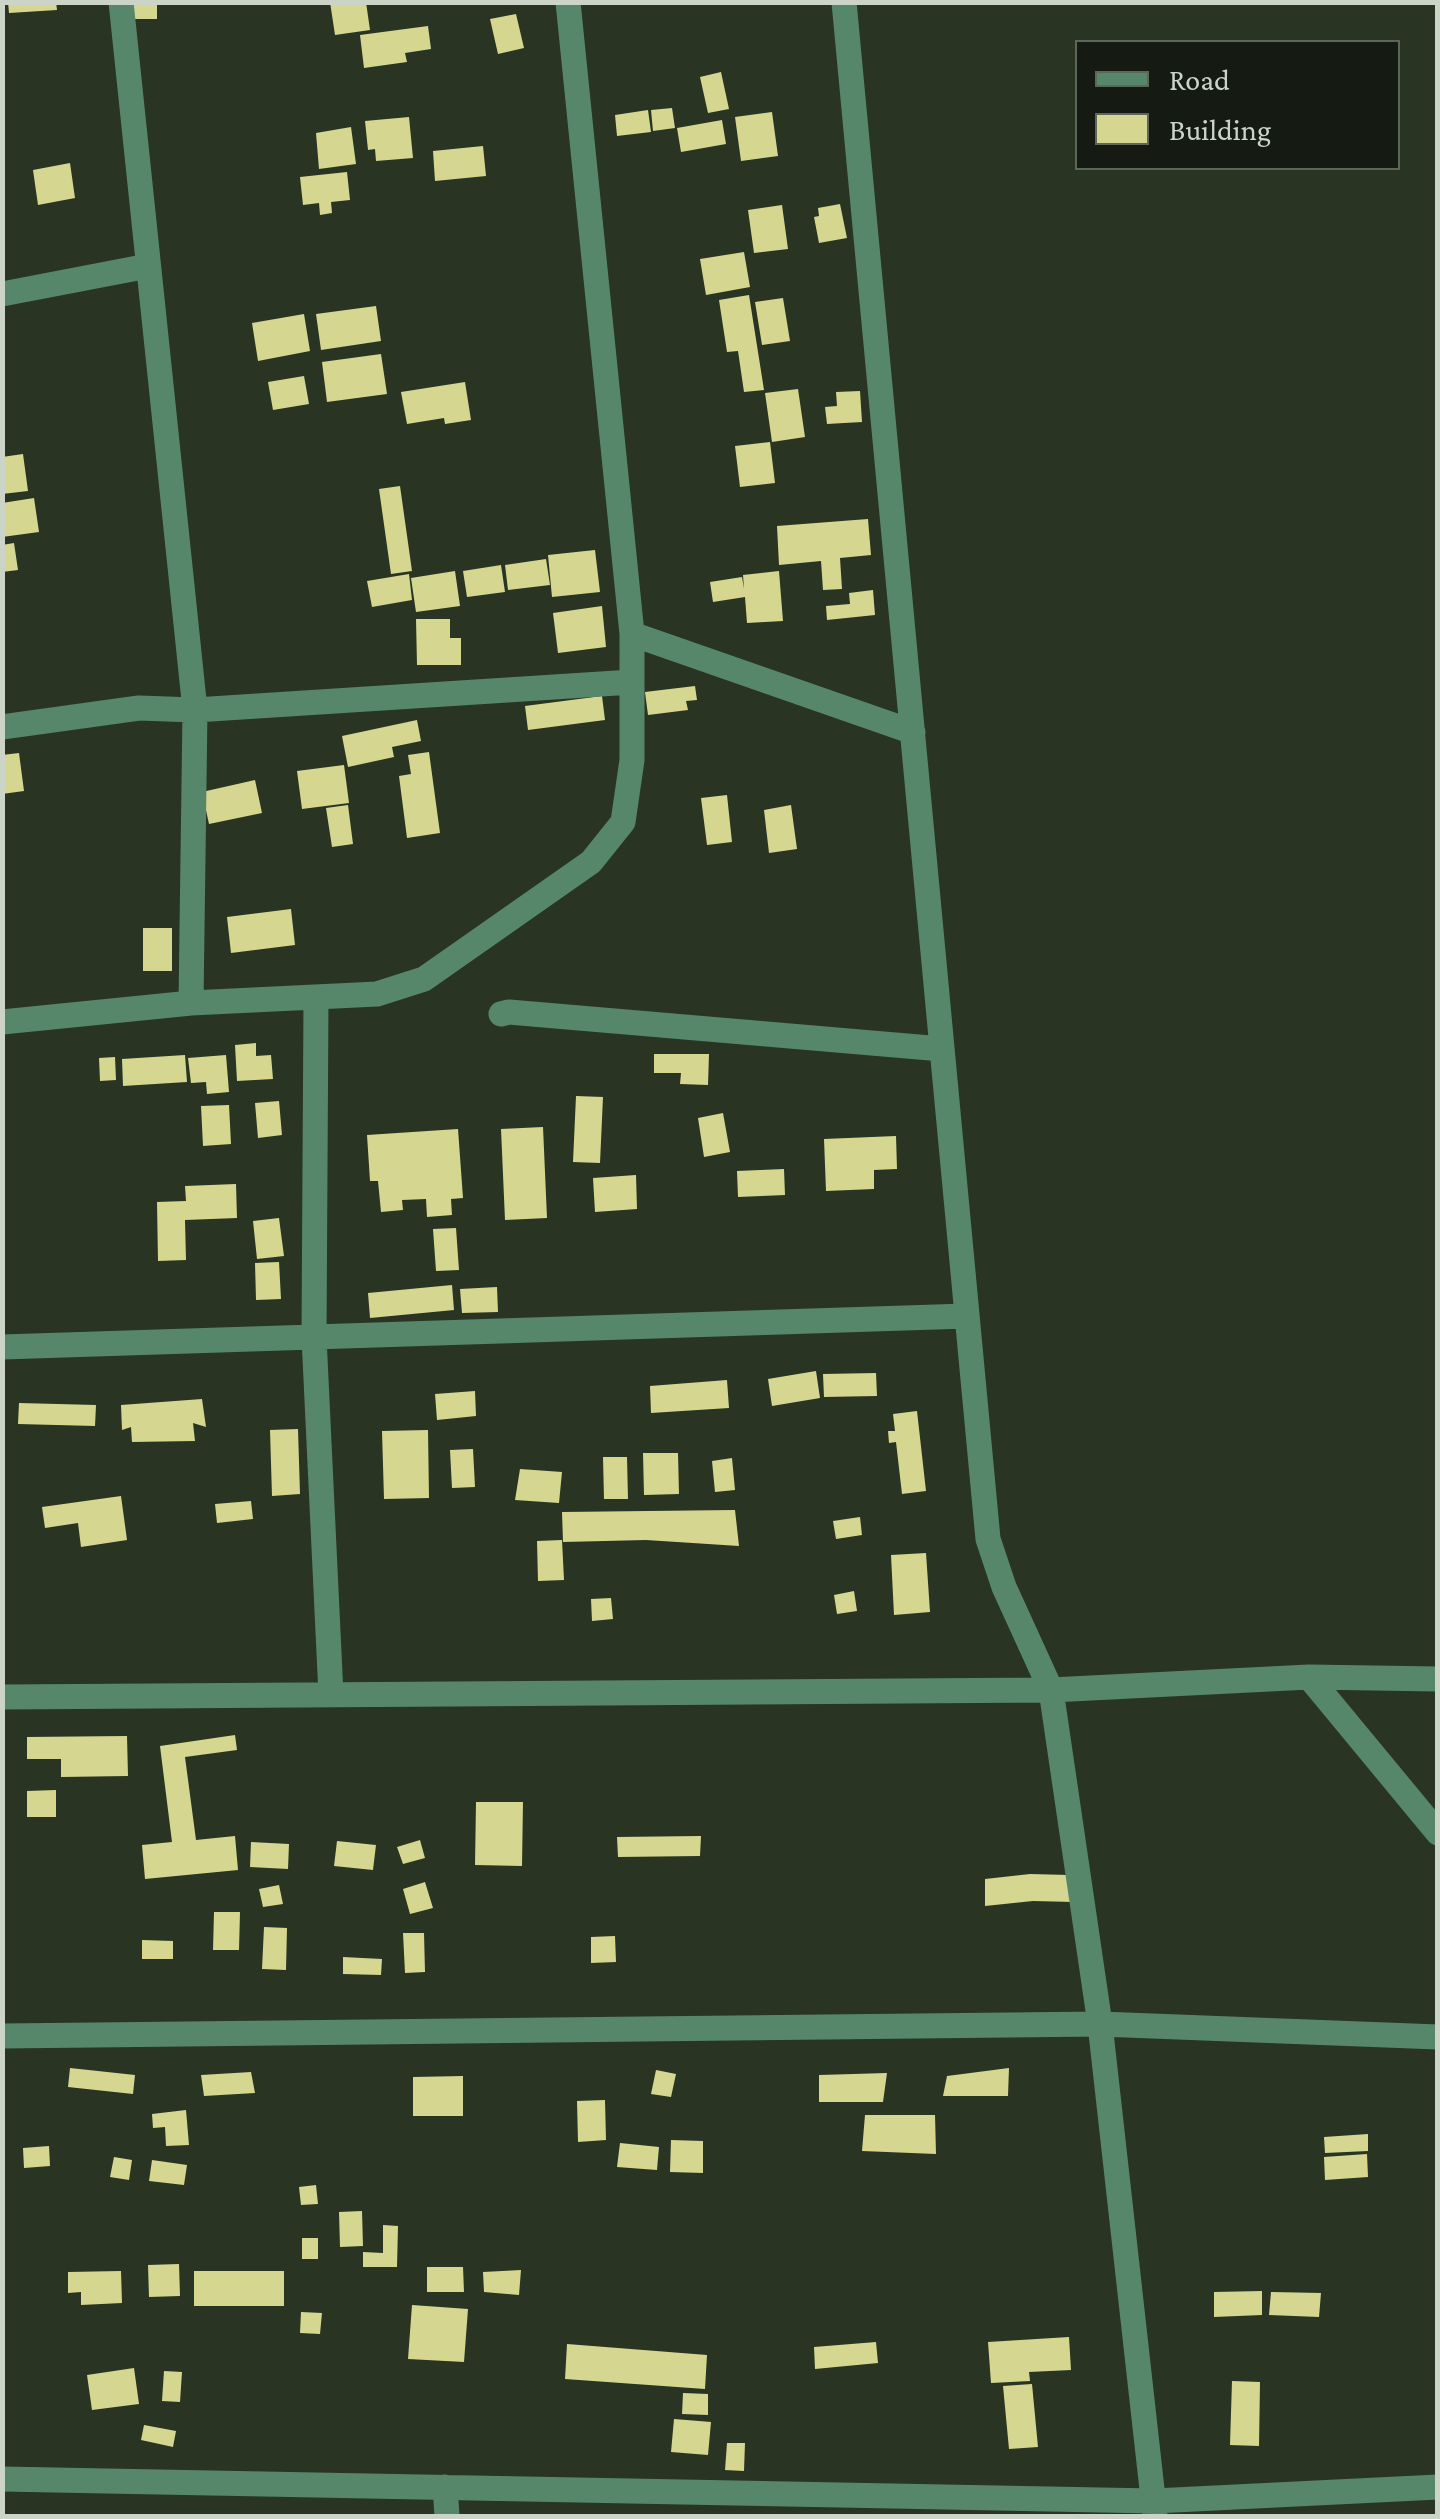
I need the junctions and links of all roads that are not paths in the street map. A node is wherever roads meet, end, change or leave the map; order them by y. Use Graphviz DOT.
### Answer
graph roads {
  1 [pos="121,2"];
  2 [pos="568,2"];
  3 [pos="844,2"];
  4 [pos="148,266"];
  5 [pos="2,294"];
  6 [pos="632,634"];
  7 [pos="632,682"];
  8 [pos="195,710"];
  9 [pos="2,728"];
  10 [pos="913,732"];
  11 [pos="316,999"];
  12 [pos="191,1003"];
  13 [pos="501,1014"];
  14 [pos="2,1022"];
  15 [pos="942,1049"];
  16 [pos="967,1316"];
  17 [pos="314,1337"];
  18 [pos="2,1347"];
  19 [pos="1308,1677"];
  20 [pos="1438,1679"];
  21 [pos="1052,1690"];
  22 [pos="331,1695"];
  23 [pos="2,1698"];
  24 [pos="1438,1833"];
  25 [pos="1100,2024"];
  26 [pos="2,2036"];
  27 [pos="1438,2037"];
  28 [pos="2,2479"];
  29 [pos="445,2488"];
  30 [pos="1438,2488"];
  31 [pos="1154,2509"];
  32 [pos="447,2516"];
  1 -- 4 [label="street"];
  2 -- 6 [label="street"];
  3 -- 10 [label="street"];
  4 -- 5 [label="street"];
  4 -- 8 [label="street"];
  6 -- 7 [label="street"];
  6 -- 10 [label="street"];
  7 -- 8 [label="street"];
  7 -- 11 [label="street"];
  8 -- 9 [label="street"];
  8 -- 12 [label="street"];
  10 -- 15 [label="street"];
  11 -- 12 [label="street"];
  11 -- 17 [label="street"];
  12 -- 14 [label="street"];
  13 -- 15 [label="street"];
  15 -- 16 [label="street"];
  16 -- 17 [label="street"];
  16 -- 21 [label="street"];
  17 -- 18 [label="street"];
  17 -- 22 [label="street"];
  19 -- 20 [label="street"];
  19 -- 21 [label="street"];
  19 -- 24 [label="street"];
  21 -- 22 [label="street"];
  21 -- 25 [label="street"];
  22 -- 23 [label="street"];
  25 -- 26 [label="street"];
  25 -- 27 [label="street"];
  25 -- 31 [label="street"];
  28 -- 29 [label="street"];
  29 -- 31 [label="street"];
  29 -- 32 [label="street"];
  30 -- 31 [label="street"];
}
